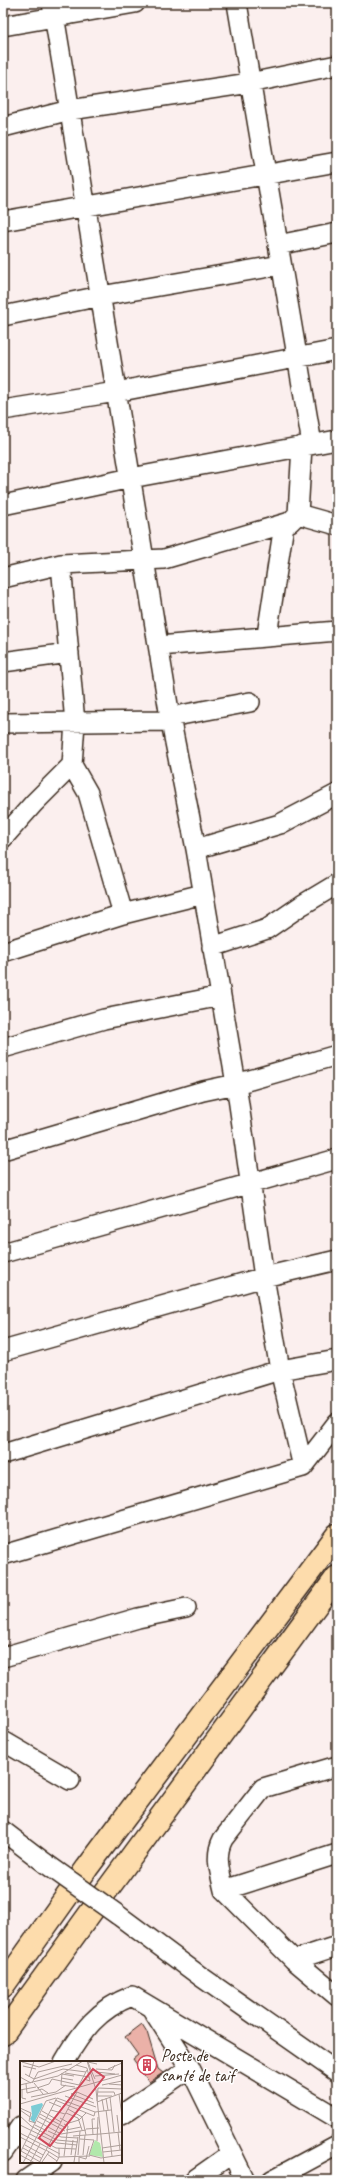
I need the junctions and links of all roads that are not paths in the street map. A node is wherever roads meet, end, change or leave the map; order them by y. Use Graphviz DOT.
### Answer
graph roads {
  1 [pos="135,3"];
  2 [pos="237,3"];
  3 [pos="53,11"];
  4 [pos="3,26"];
  5 [pos="337,65"];
  6 [pos="250,82"];
  7 [pos="70,110"];
  8 [pos="3,127"];
  9 [pos="337,162"];
  10 [pos="266,175"];
  11 [pos="86,206"];
  12 [pos="3,221"];
  13 [pos="337,233"];
  14 [pos="278,245"];
  15 [pos="281,265"];
  16 [pos="101,296"];
  17 [pos="3,316"];
  18 [pos="337,350"];
  19 [pos="297,357"];
  20 [pos="116,392"];
  21 [pos="3,410"];
  22 [pos="337,440"];
  23 [pos="307,445"];
  24 [pos="131,478"];
  25 [pos="3,505"];
  26 [pos="291,520"];
  27 [pos="337,525"];
  28 [pos="145,560"];
  29 [pos="61,564"];
  30 [pos="3,578"];
  31 [pos="337,631"];
  32 [pos="267,635"];
  33 [pos="159,646"];
  34 [pos="69,653"];
  35 [pos="3,662"];
  36 [pos="250,702"];
  37 [pos="170,717"];
  38 [pos="75,723"];
  39 [pos="3,724"];
  40 [pos="72,766"];
  41 [pos="337,794"];
  42 [pos="3,838"];
  43 [pos="196,849"];
  44 [pos="337,884"];
  45 [pos="203,894"];
  46 [pos="123,914"];
  47 [pos="212,947"];
  48 [pos="3,952"];
  49 [pos="221,996"];
  50 [pos="3,1048"];
  51 [pos="337,1055"];
  52 [pos="236,1084"];
  53 [pos="3,1150"];
  54 [pos="337,1159"];
  55 [pos="249,1183"];
  56 [pos="3,1253"];
  57 [pos="337,1260"];
  58 [pos="264,1277"];
  59 [pos="3,1350"];
  60 [pos="337,1360"];
  61 [pos="280,1370"];
  62 [pos="337,1423"];
  63 [pos="3,1454"];
  64 [pos="302,1467"];
  65 [pos="337,1535"];
  66 [pos="3,1555"];
  67 [pos="337,1577"];
  68 [pos="186,1608"];
  69 [pos="3,1657"];
  70 [pos="3,1741"];
  71 [pos="337,1766"];
  72 [pos="70,1780"];
  73 [pos="3,1831"];
  74 [pos="337,1854"];
  75 [pos="224,1890"];
  76 [pos="337,1946"];
  77 [pos="294,1960"];
  78 [pos="3,1986"];
  79 [pos="337,1996"];
  80 [pos="149,2004"];
  81 [pos="3,2034"];
  82 [pos="65,2061"];
  83 [pos="190,2068"];
  84 [pos="337,2072"];
  85 [pos="122,2114"];
  86 [pos="337,2118"];
  87 [pos="20,2127"];
  88 [pos="337,2145"];
  89 [pos="3,2152"];
  90 [pos="231,2154"];
  91 [pos="51,2163"];
  92 [pos="26,2180"];
  93 [pos="194,2180"];
  94 [pos="245,2180"];
  95 [pos="272,2180"];
  1 -- 3 [label="street"];
  2 -- 6 [label="street"];
  3 -- 4 [label="street"];
  3 -- 7 [label="street"];
  5 -- 6 [label="street"];
  6 -- 7 [label="street"];
  6 -- 10 [label="street"];
  7 -- 8 [label="street"];
  7 -- 11 [label="street"];
  9 -- 10 [label="street"];
  10 -- 11 [label="street"];
  10 -- 14 [label="street"];
  11 -- 12 [label="street"];
  11 -- 16 [label="street"];
  13 -- 14 [label="street"];
  14 -- 15 [label="street"];
  15 -- 16 [label="street"];
  15 -- 19 [label="street"];
  16 -- 17 [label="street"];
  16 -- 20 [label="street"];
  18 -- 19 [label="street"];
  19 -- 20 [label="street"];
  19 -- 23 [label="street"];
  20 -- 21 [label="street"];
  20 -- 24 [label="street"];
  22 -- 23 [label="street"];
  23 -- 24 [label="street"];
  23 -- 26 [label="street"];
  24 -- 25 [label="street"];
  24 -- 28 [label="street"];
  26 -- 27 [label="street"];
  26 -- 28 [label="street"];
  26 -- 32 [label="street"];
  28 -- 29 [label="street"];
  28 -- 33 [label="street"];
  29 -- 30 [label="street"];
  29 -- 34 [label="street"];
  31 -- 32 [label="street"];
  32 -- 33 [label="street"];
  33 -- 37 [label="street"];
  34 -- 35 [label="street"];
  34 -- 38 [label="street"];
  36 -- 37 [label="street"];
  37 -- 38 [label="street"];
  37 -- 43 [label="street"];
  38 -- 39 [label="street"];
  38 -- 40 [label="street"];
  40 -- 42 [label="street"];
  40 -- 46 [label="street"];
  41 -- 43 [label="street"];
  43 -- 45 [label="street"];
  44 -- 47 [label="street"];
  45 -- 46 [label="street"];
  45 -- 47 [label="street"];
  46 -- 48 [label="street"];
  47 -- 49 [label="street"];
  49 -- 50 [label="street"];
  49 -- 52 [label="street"];
  51 -- 52 [label="street"];
  52 -- 53 [label="street"];
  52 -- 55 [label="street"];
  54 -- 55 [label="street"];
  55 -- 56 [label="street"];
  55 -- 58 [label="street"];
  57 -- 58 [label="street"];
  58 -- 59 [label="street"];
  58 -- 61 [label="street"];
  60 -- 61 [label="street"];
  61 -- 63 [label="street"];
  61 -- 64 [label="street"];
  62 -- 64 [label="street"];
  64 -- 66 [label="street"];
  65 -- 78 [label="highway"];
  67 -- 81 [label="highway"];
  68 -- 69 [label="street"];
  70 -- 72 [label="street"];
  71 -- 75 [label="street"];
  73 -- 84 [label="street, bridge"];
  74 -- 75 [label="street"];
  75 -- 77 [label="street"];
  76 -- 77 [label="street"];
  77 -- 79 [label="street"];
  80 -- 82 [label="street"];
  80 -- 83 [label="street"];
  80 -- 86 [label="street"];
  83 -- 85 [label="street"];
  83 -- 90 [label="street"];
  87 -- 89 [label="street"];
  88 -- 95 [label="street"];
  90 -- 93 [label="street"];
  90 -- 94 [label="street"];
  91 -- 92 [label="street"];
}
